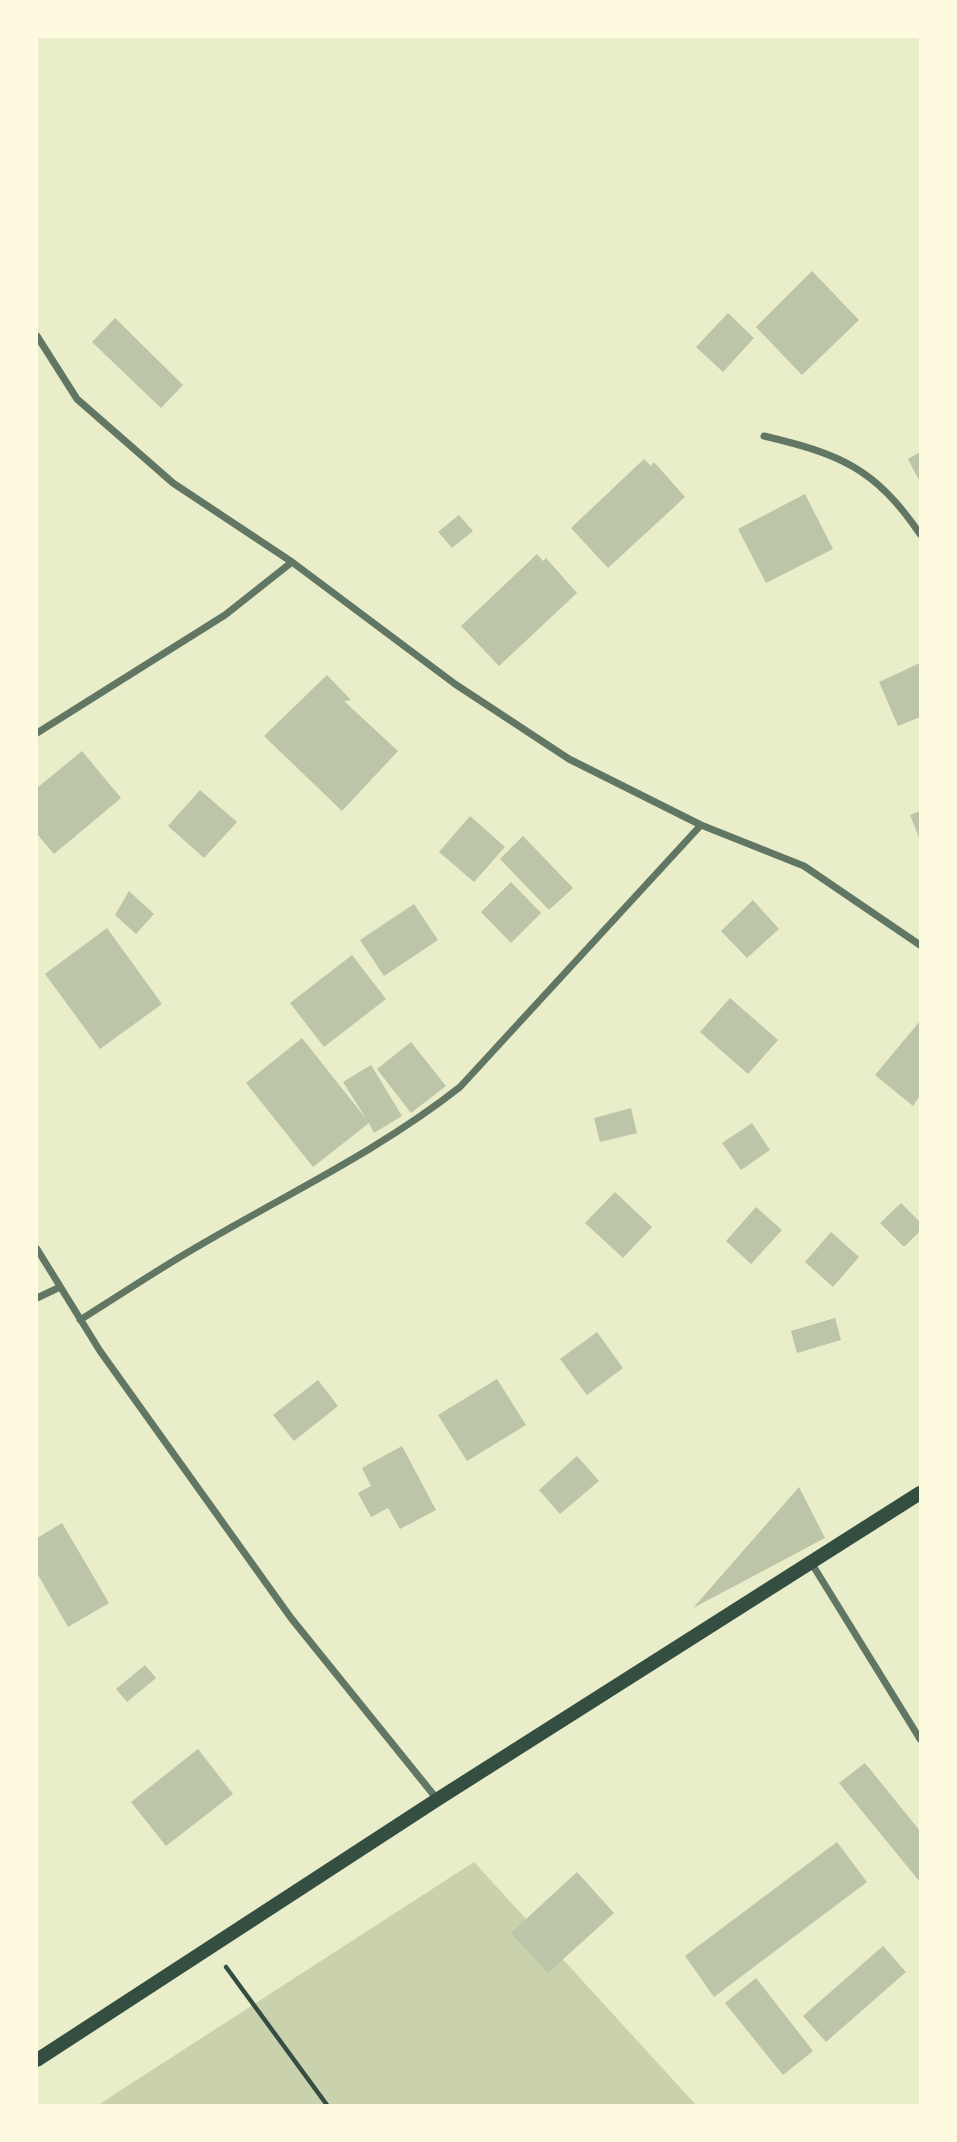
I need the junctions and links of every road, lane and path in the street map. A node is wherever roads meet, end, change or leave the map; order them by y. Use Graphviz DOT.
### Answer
graph roads {
  1 [pos="37,335"];
  2 [pos="764,436"];
  3 [pos="920,534"];
  4 [pos="292,562"];
  5 [pos="37,733"];
  6 [pos="701,825"];
  7 [pos="920,945"];
  8 [pos="37,1248"];
  9 [pos="58,1288"];
  10 [pos="37,1298"];
  11 [pos="80,1320"];
  12 [pos="920,1493"];
  13 [pos="812,1564"];
  14 [pos="920,1739"];
  15 [pos="438,1799"];
  16 [pos="211,1947"];
  17 [pos="37,2060"];
  18 [pos="327,2105"];
  1 -- 4 [label="street"];
  2 -- 3 [label="street"];
  4 -- 5 [label="street"];
  4 -- 6 [label="street"];
  6 -- 7 [label="street"];
  6 -- 11 [label="street"];
  8 -- 9 [label="street"];
  9 -- 10 [label="street"];
  9 -- 11 [label="street"];
  11 -- 15 [label="street"];
  12 -- 13 [label="main road"];
  13 -- 14 [label="street"];
  13 -- 15 [label="main road"];
  15 -- 16 [label="main road"];
  16 -- 17 [label="main road"];
  16 -- 18 [label="path"];
}
